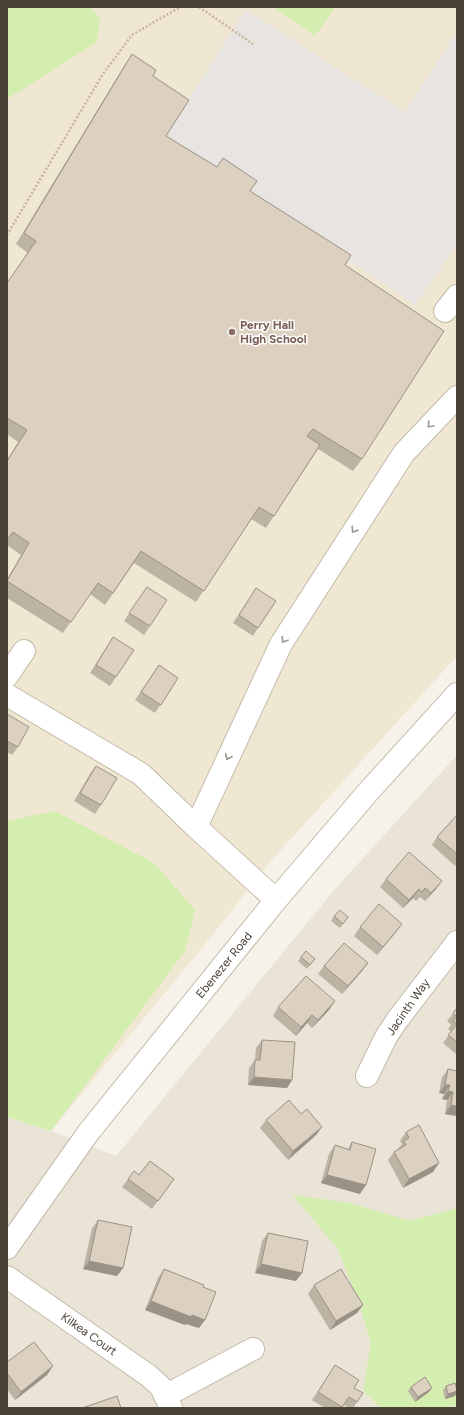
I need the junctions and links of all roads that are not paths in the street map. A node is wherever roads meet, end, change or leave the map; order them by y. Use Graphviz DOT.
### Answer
graph roads {
  1 [pos="457,397"];
  2 [pos="24,651"];
  3 [pos="7,676"];
  4 [pos="457,694"];
  5 [pos="7,695"];
  6 [pos="196,827"];
  7 [pos="276,900"];
  8 [pos="457,942"];
  9 [pos="367,1076"];
  10 [pos="7,1248"];
  11 [pos="7,1277"];
  12 [pos="253,1349"];
  13 [pos="169,1402"];
  1 -- 6 [label="street, one-way"];
  2 -- 3 [label="street"];
  4 -- 7 [label="street, Ebenezer Road"];
  5 -- 6 [label="street"];
  6 -- 7 [label="street"];
  7 -- 10 [label="street, Ebenezer Road"];
  8 -- 9 [label="street, Jacinth Way"];
  11 -- 13 [label="street, Kilkea Court"];
  12 -- 13 [label="street, Kilkea Court"];
}
